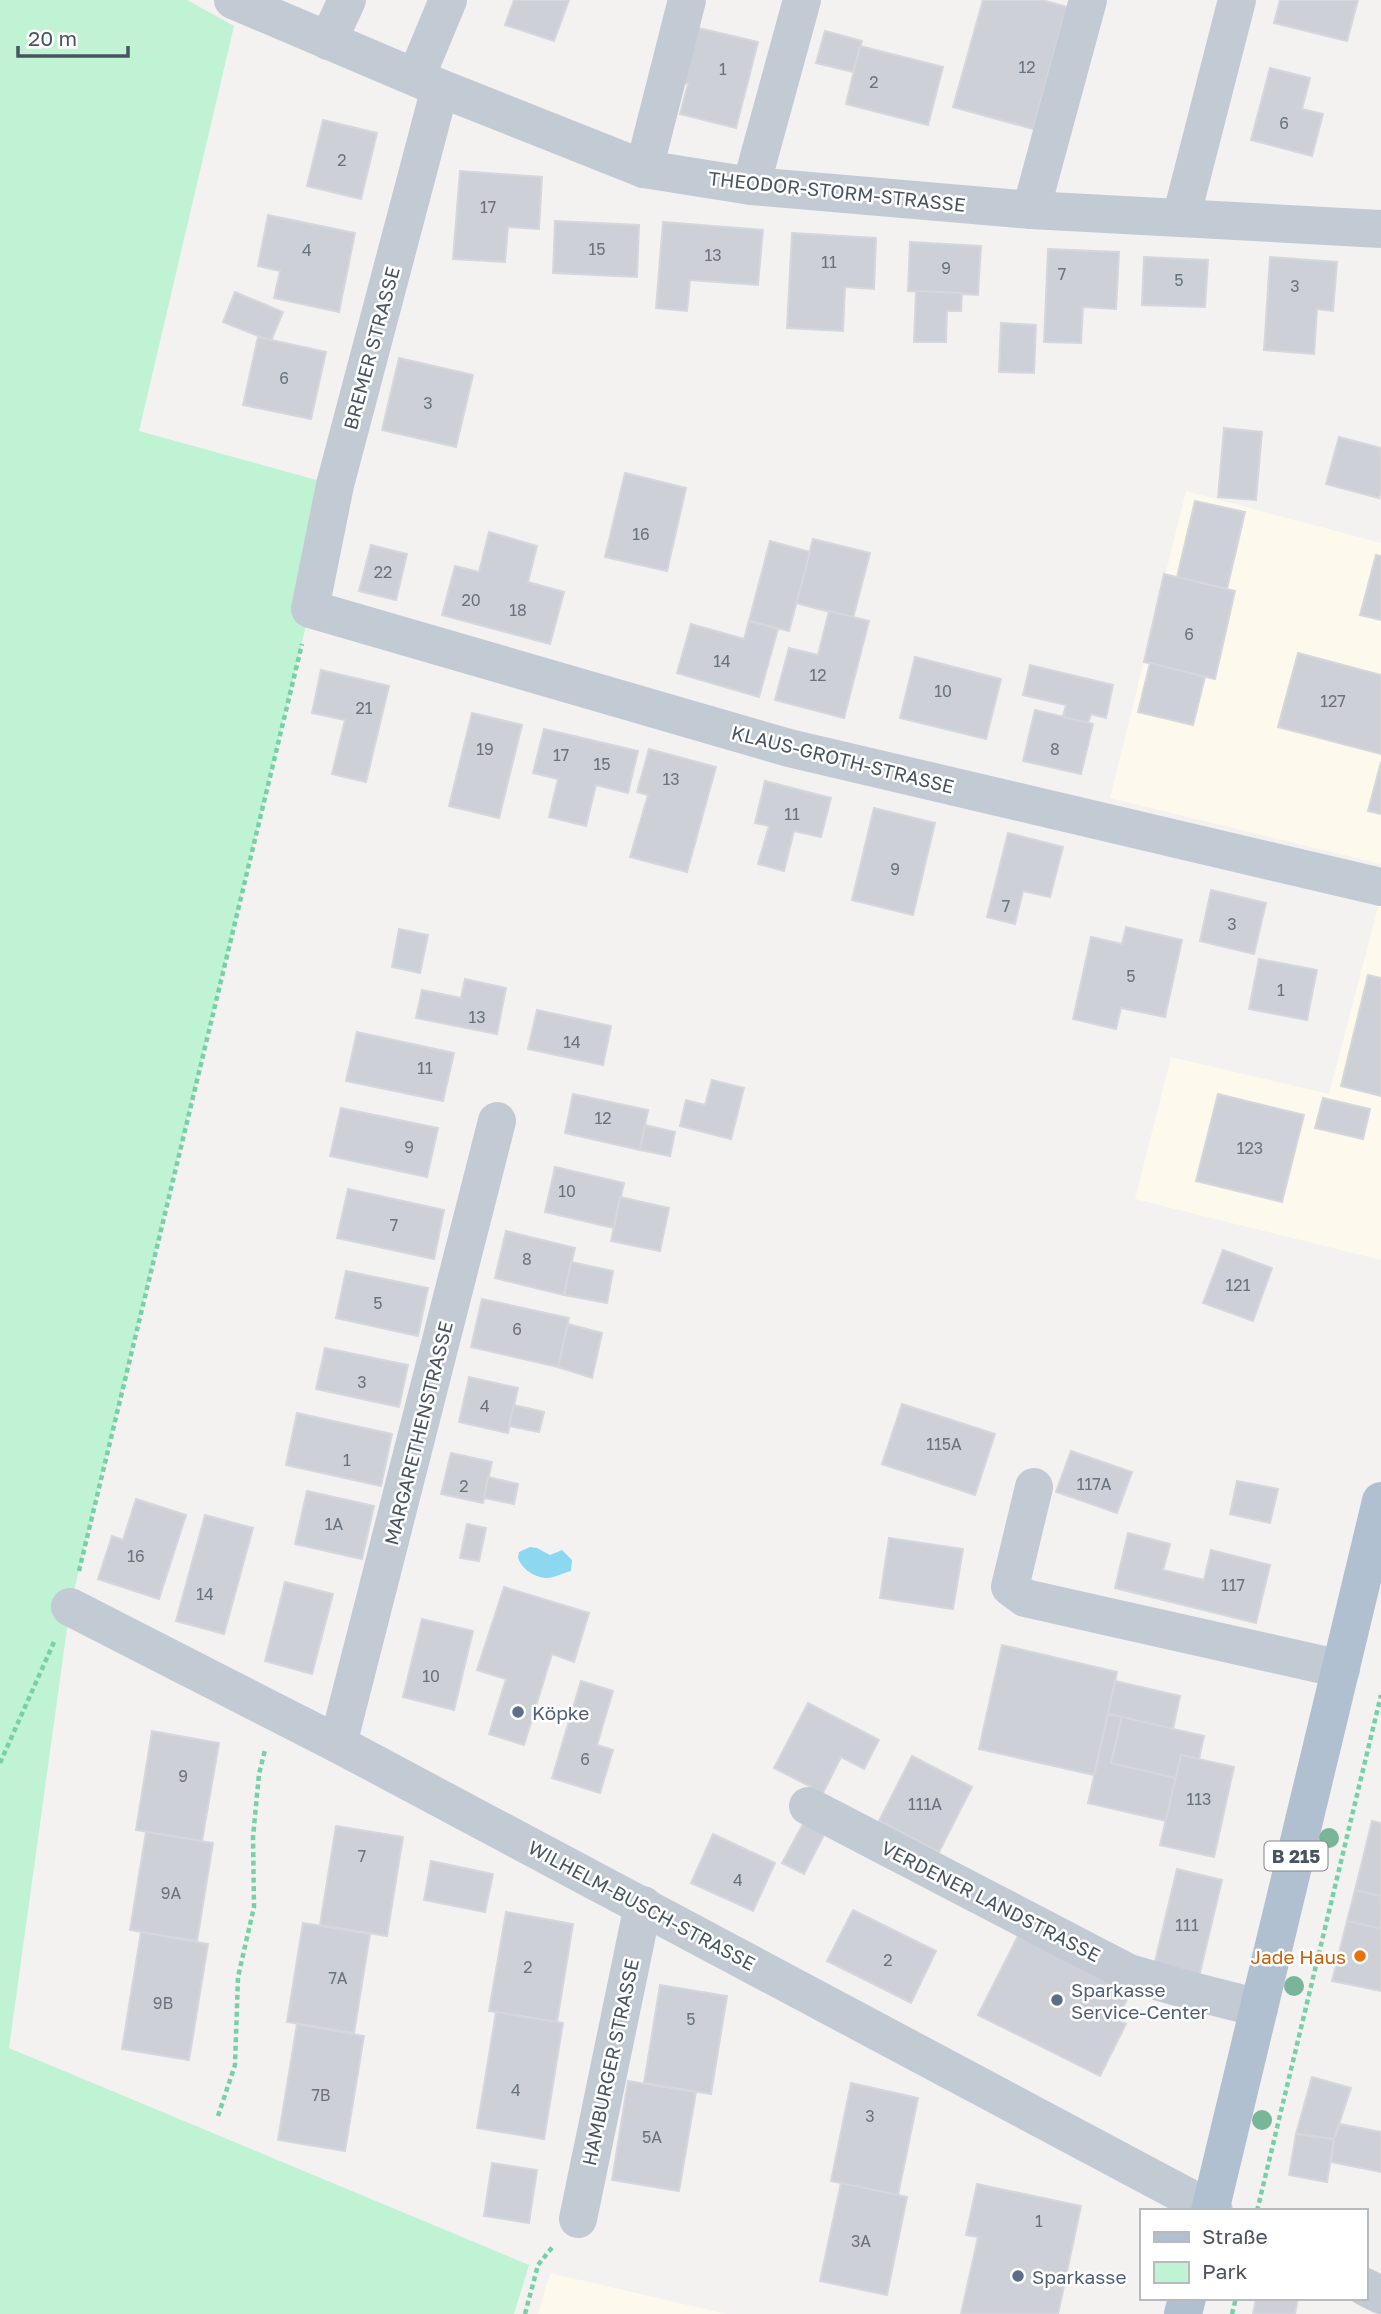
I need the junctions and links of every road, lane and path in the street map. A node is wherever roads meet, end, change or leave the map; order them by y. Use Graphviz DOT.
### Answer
graph roads {
  1 [pos="233,0"];
  2 [pos="347,0"];
  3 [pos="448,0"];
  4 [pos="687,0"];
  5 [pos="802,0"];
  6 [pos="1088,0"];
  7 [pos="1237,0"];
  8 [pos="328,41"];
  9 [pos="428,83"];
  10 [pos="644,169"];
  11 [pos="751,186"];
  12 [pos="1031,210"];
  13 [pos="1181,218"];
  14 [pos="1381,229"];
  15 [pos="310,609"];
  16 [pos="1381,887"];
  17 [pos="497,1121"];
  18 [pos="1034,1487"];
  19 [pos="1381,1502"];
  20 [pos="70,1607"];
  21 [pos="1341,1669"];
  22 [pos="1381,1695"];
  23 [pos="276,1712"];
  24 [pos="338,1744"];
  25 [pos="0,1763"];
  26 [pos="808,1806"];
  27 [pos="643,1905"];
  28 [pos="1259,2008"];
  29 [pos="218,2116"];
  30 [pos="1209,2209"];
  31 [pos="1211,2209"];
  32 [pos="1257,2209"];
  33 [pos="578,2219"];
  34 [pos="525,2314"];
  1 -- 8 [label="street, THEODOR-STORM-STRASSE"];
  2 -- 8 [label="street"];
  3 -- 9 [label="street"];
  4 -- 10 [label="street"];
  5 -- 11 [label="street"];
  6 -- 12 [label="street"];
  7 -- 13 [label="street"];
  8 -- 9 [label="street, THEODOR-STORM-STRASSE"];
  9 -- 10 [label="street, THEODOR-STORM-STRASSE"];
  9 -- 15 [label="street, BREMER STRASSE"];
  10 -- 11 [label="street, THEODOR-STORM-STRASSE"];
  11 -- 12 [label="street, THEODOR-STORM-STRASSE"];
  12 -- 13 [label="street, THEODOR-STORM-STRASSE"];
  13 -- 14 [label="street, THEODOR-STORM-STRASSE"];
  15 -- 16 [label="street, KLAUS-GROTH-STRASSE"];
  15 -- 20 [label="path"];
  17 -- 24 [label="street, MARGARETHENSTRASSE"];
  18 -- 21 [label="street"];
  19 -- 21 [label="main road, B 215"];
  20 -- 23 [label="street, WILHELM-BUSCH-STRASSE"];
  20 -- 25 [label="path"];
  21 -- 28 [label="main road, B 215"];
  22 -- 32 [label="path"];
  23 -- 24 [label="street, WILHELM-BUSCH-STRASSE"];
  23 -- 29 [label="path"];
  24 -- 27 [label="street, WILHELM-BUSCH-STRASSE"];
  26 -- 28 [label="street, VERDENER LANDSTRASSE"];
  27 -- 30 [label="street, WILHELM-BUSCH-STRASSE"];
  27 -- 33 [label="street, HAMBURGER STRASSE"];
  28 -- 31 [label="main road, B 215"];
  33 -- 34 [label="path"];
}
